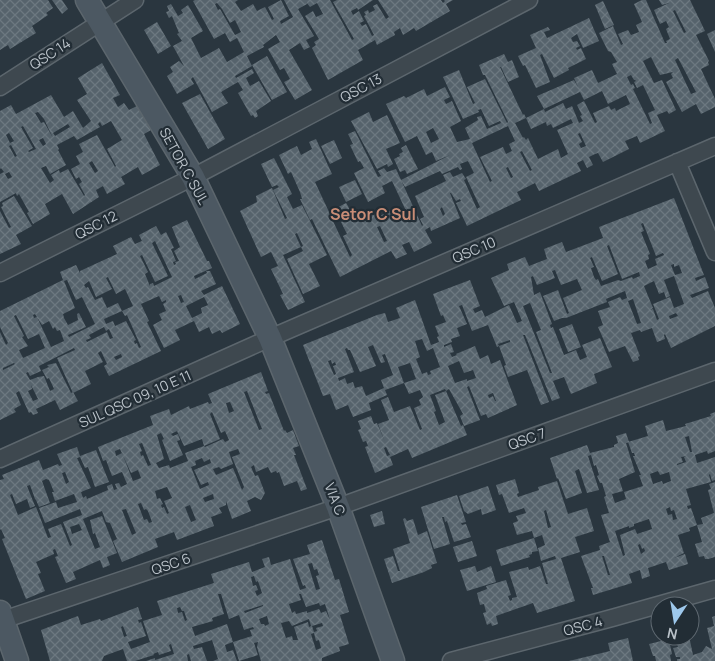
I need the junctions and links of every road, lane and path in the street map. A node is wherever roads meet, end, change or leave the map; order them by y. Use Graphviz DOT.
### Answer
graph roads {
  1 [pos="87,0"];
  2 [pos="135,0"];
  3 [pos="529,0"];
  4 [pos="101,22"];
  5 [pos="0,87"];
  6 [pos="715,146"];
  7 [pos="677,162"];
  8 [pos="193,177"];
  9 [pos="715,252"];
  10 [pos="0,273"];
  11 [pos="270,338"];
  12 [pos="715,371"];
  13 [pos="0,459"];
  14 [pos="338,507"];
  15 [pos="715,589"];
  16 [pos="1,618"];
  17 [pos="17,661"];
  18 [pos="393,661"];
  19 [pos="451,661"];
  1 -- 4 [label="street, SETOR C SUL"];
  2 -- 4 [label="street, QSC 14"];
  3 -- 8 [label="street, QSC 13"];
  4 -- 5 [label="street, QSC 14"];
  4 -- 8 [label="street, SETOR C SUL"];
  6 -- 7 [label="street, QSC 10"];
  7 -- 9 [label="street"];
  7 -- 11 [label="street, QSC 10"];
  8 -- 10 [label="street, QSC 12"];
  8 -- 11 [label="street, SETOR C SUL"];
  11 -- 13 [label="street, SUL QSC 09, 10 E 11"];
  11 -- 14 [label="street, VIA C"];
  12 -- 14 [label="street, QSC 7"];
  14 -- 16 [label="street, QSC 6"];
  14 -- 18 [label="street, VIA C"];
  15 -- 19 [label="street, QSC 4"];
  16 -- 17 [label="street"];
}
